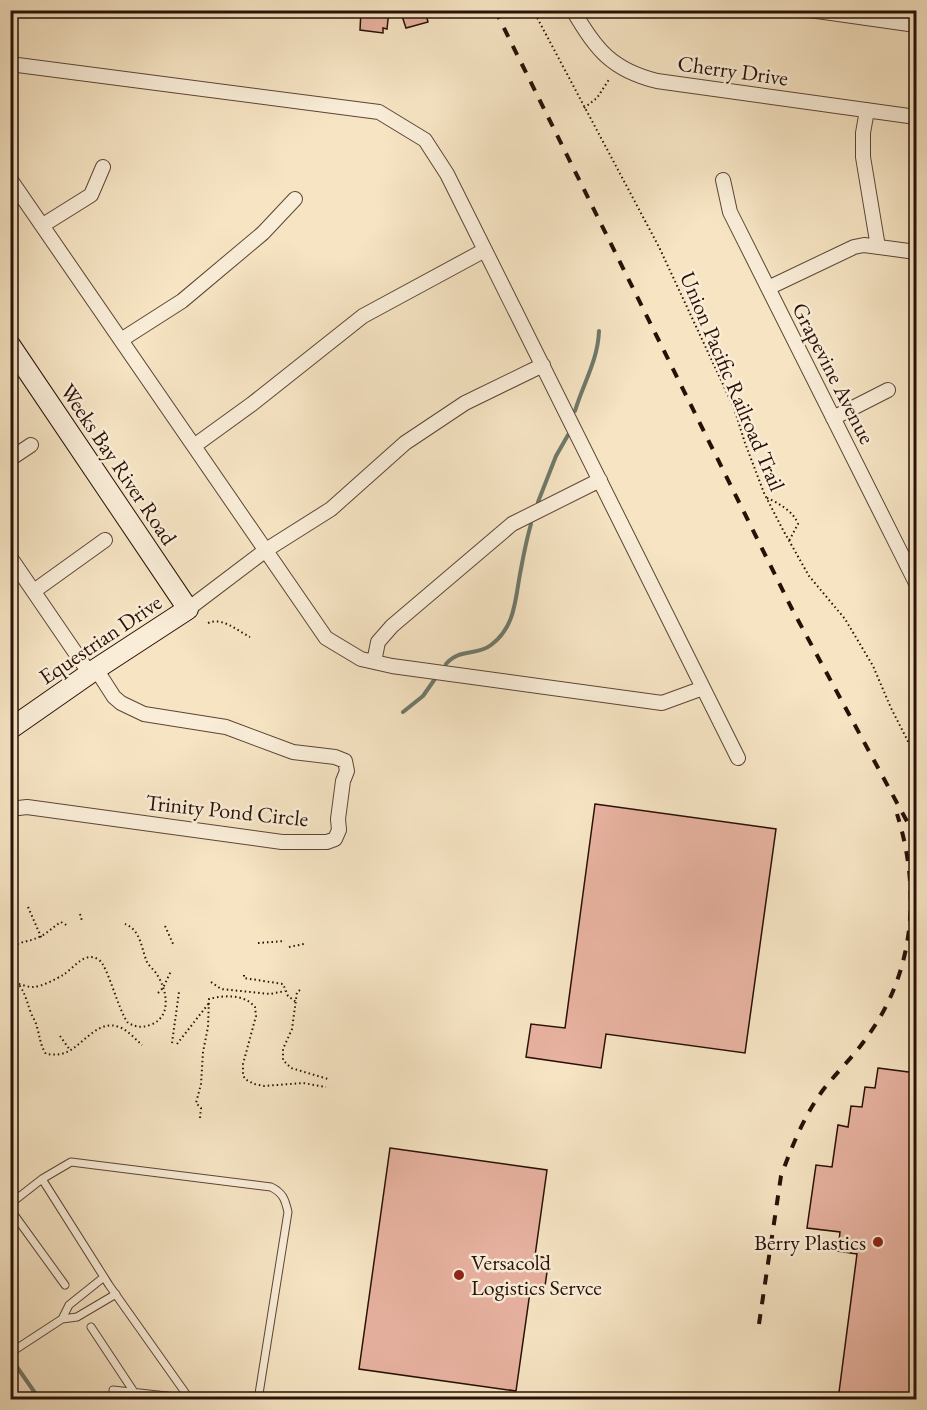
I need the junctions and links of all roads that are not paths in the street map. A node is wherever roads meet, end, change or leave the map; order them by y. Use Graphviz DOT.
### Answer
graph roads {
  1 [pos="573,10"];
  2 [pos="810,10"];
  3 [pos="916,25"];
  4 [pos="10,64"];
  5 [pos="867,110"];
  6 [pos="916,117"];
  7 [pos="103,167"];
  8 [pos="10,179"];
  9 [pos="723,180"];
  10 [pos="295,199"];
  11 [pos="43,225"];
  12 [pos="878,247"];
  13 [pos="485,250"];
  14 [pos="916,252"];
  15 [pos="768,288"];
  16 [pos="121,340"];
  17 [pos="10,345"];
  18 [pos="543,366"];
  19 [pos="888,390"];
  20 [pos="833,418"];
  21 [pos="32,445"];
  22 [pos="194,446"];
  23 [pos="10,459"];
  24 [pos="600,480"];
  25 [pos="105,540"];
  26 [pos="266,550"];
  27 [pos="10,557"];
  28 [pos="916,583"];
  29 [pos="34,591"];
  30 [pos="188,609"];
  31 [pos="375,662"];
  32 [pos="93,672"];
  33 [pos="703,688"];
  34 [pos="10,729"];
  35 [pos="738,758"];
  36 [pos="10,808"];
  37 [pos="42,1179"];
  38 [pos="10,1204"];
  39 [pos="10,1209"];
  40 [pos="104,1277"];
  41 [pos="65,1285"];
  42 [pos="116,1294"];
  43 [pos="62,1319"];
  44 [pos="91,1327"];
  45 [pos="10,1353"];
  46 [pos="112,1389"];
  47 [pos="134,1392"];
  48 [pos="189,1398"];
  49 [pos="202,1400"];
  50 [pos="258,1400"];
  1 -- 5 [label="street, Cherry Drive"];
  2 -- 3 [label="street"];
  4 -- 13 [label="street"];
  5 -- 6 [label="street, Cherry Drive"];
  5 -- 12 [label="street"];
  7 -- 11 [label="street"];
  8 -- 11 [label="street"];
  9 -- 15 [label="street, Grapevine Avenue"];
  10 -- 16 [label="street"];
  11 -- 16 [label="street"];
  12 -- 14 [label="street"];
  12 -- 15 [label="street"];
  13 -- 18 [label="street"];
  13 -- 22 [label="street"];
  15 -- 20 [label="street, Grapevine Avenue"];
  16 -- 22 [label="street"];
  17 -- 30 [label="street, Weeks Bay River Road"];
  18 -- 24 [label="street"];
  18 -- 26 [label="street"];
  19 -- 20 [label="street"];
  20 -- 28 [label="street, Grapevine Avenue"];
  21 -- 23 [label="street"];
  22 -- 26 [label="street"];
  24 -- 31 [label="street"];
  24 -- 33 [label="street"];
  25 -- 29 [label="street"];
  26 -- 30 [label="street"];
  26 -- 31 [label="street"];
  27 -- 29 [label="street"];
  29 -- 32 [label="street"];
  30 -- 32 [label="street, Equestrian Drive"];
  31 -- 33 [label="street"];
  32 -- 34 [label="street, Equestrian Drive"];
  32 -- 36 [label="street, Trinity Pond Circle"];
  33 -- 35 [label="street"];
  37 -- 38 [label="lane"];
  37 -- 40 [label="lane"];
  37 -- 50 [label="lane"];
  39 -- 41 [label="lane"];
  40 -- 42 [label="lane"];
  40 -- 43 [label="lane"];
  42 -- 43 [label="lane"];
  42 -- 48 [label="lane"];
  43 -- 45 [label="lane"];
  44 -- 47 [label="lane"];
  46 -- 47 [label="lane"];
  47 -- 48 [label="lane"];
  48 -- 49 [label="lane"];
}
